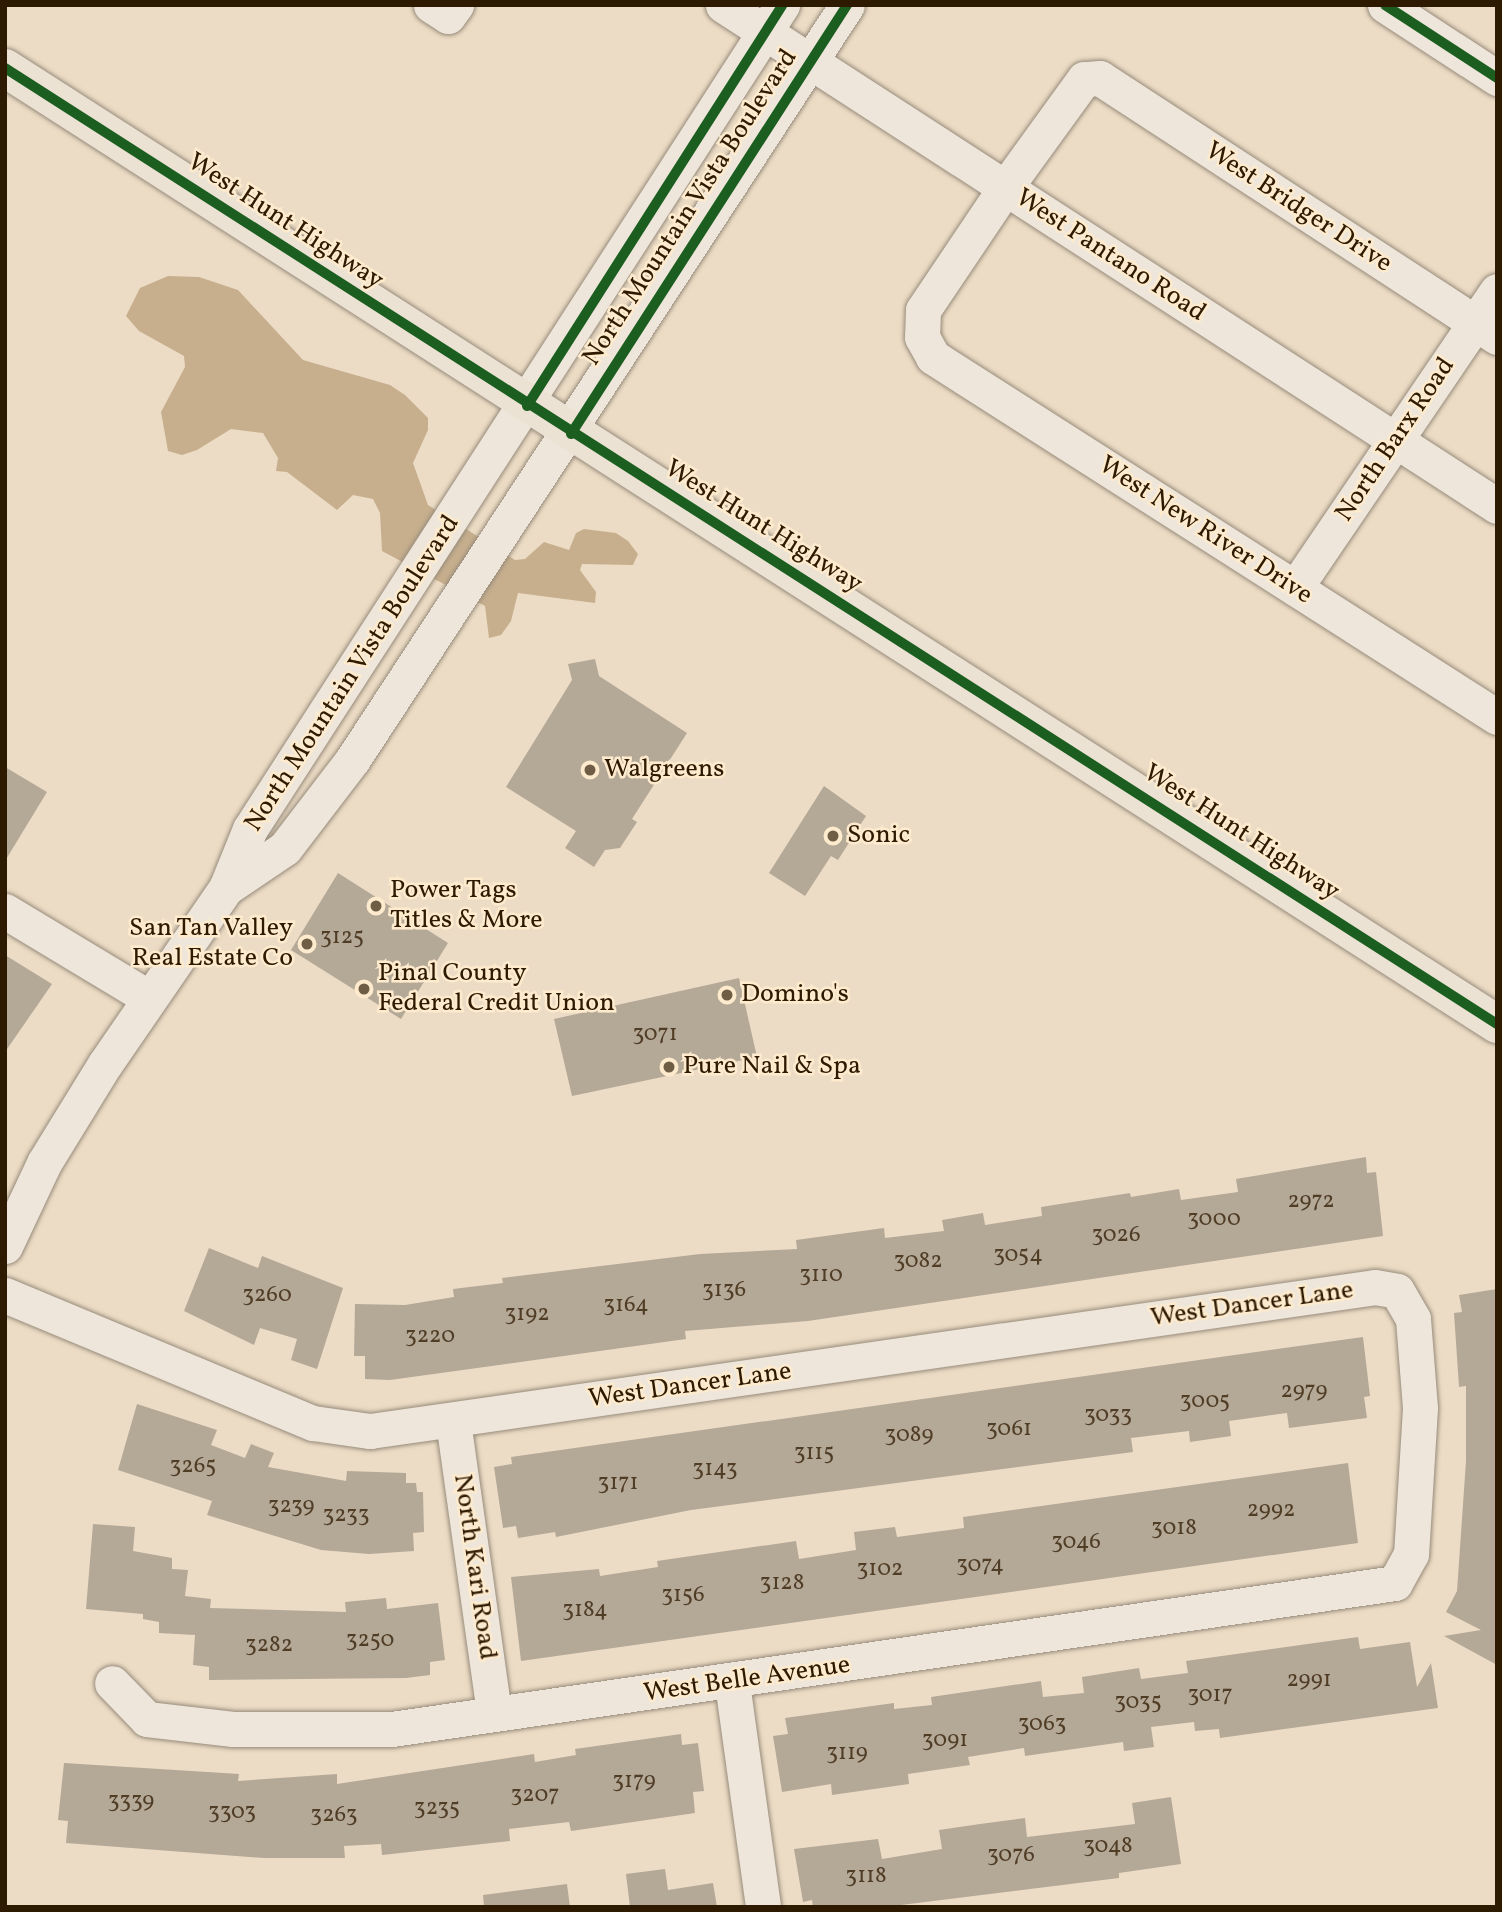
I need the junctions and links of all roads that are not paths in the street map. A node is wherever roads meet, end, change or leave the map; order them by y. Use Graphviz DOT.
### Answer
graph roads {
  1 [pos="723,5"];
  2 [pos="847,5"];
  3 [pos="1385,5"];
  4 [pos="774,19"];
  5 [pos="812,63"];
  6 [pos="5,68"];
  7 [pos="1497,78"];
  8 [pos="1005,188"];
  9 [pos="1497,291"];
  10 [pos="1486,330"];
  11 [pos="527,406"];
  12 [pos="571,434"];
  13 [pos="1395,440"];
  14 [pos="1497,506"];
  15 [pos="1295,588"];
  16 [pos="1497,716"];
  17 [pos="226,888"];
  18 [pos="5,911"];
  19 [pos="149,998"];
  20 [pos="1497,1024"];
  21 [pos="5,1246"];
  22 [pos="5,1295"];
  23 [pos="453,1421"];
  24 [pos="1395,1583"];
  25 [pos="112,1683"];
  26 [pos="732,1683"];
  27 [pos="494,1713"];
  28 [pos="763,1907"];
  1 -- 4 [label="street, West Pantano Road"];
  2 -- 5 [label="street, North Mountain Vista Boulevard"];
  3 -- 7 [label="street"];
  4 -- 5 [label="street, West Pantano Road"];
  4 -- 11 [label="street, North Mountain Vista Boulevard"];
  5 -- 8 [label="street, West Pantano Road"];
  5 -- 12 [label="street, North Mountain Vista Boulevard"];
  6 -- 11 [label="main road, West Hunt Highway"];
  8 -- 10 [label="street, West Bridger Drive"];
  8 -- 13 [label="street, West Pantano Road"];
  8 -- 15 [label="street, West New River Drive"];
  9 -- 10 [label="street, North Barx Road"];
  10 -- 13 [label="street, North Barx Road"];
  11 -- 12 [label="main road, West Hunt Highway"];
  11 -- 17 [label="street, North Mountain Vista Boulevard"];
  12 -- 17 [label="street, North Mountain Vista Boulevard"];
  12 -- 20 [label="main road, West Hunt Highway"];
  13 -- 14 [label="street, West Pantano Road"];
  13 -- 15 [label="street, North Barx Road"];
  15 -- 16 [label="street, West New River Drive"];
  17 -- 19 [label="street, North Mountain Vista Boulevard"];
  18 -- 19 [label="street"];
  19 -- 21 [label="street, North Mountain Vista Boulevard"];
  22 -- 23 [label="street, West Dancer Lane"];
  23 -- 24 [label="street, West Dancer Lane"];
  23 -- 27 [label="street, North Kari Road"];
  24 -- 26 [label="street, West Belle Avenue"];
  25 -- 27 [label="street, West Belle Avenue"];
  26 -- 27 [label="street, West Belle Avenue"];
  26 -- 28 [label="street"];
}
